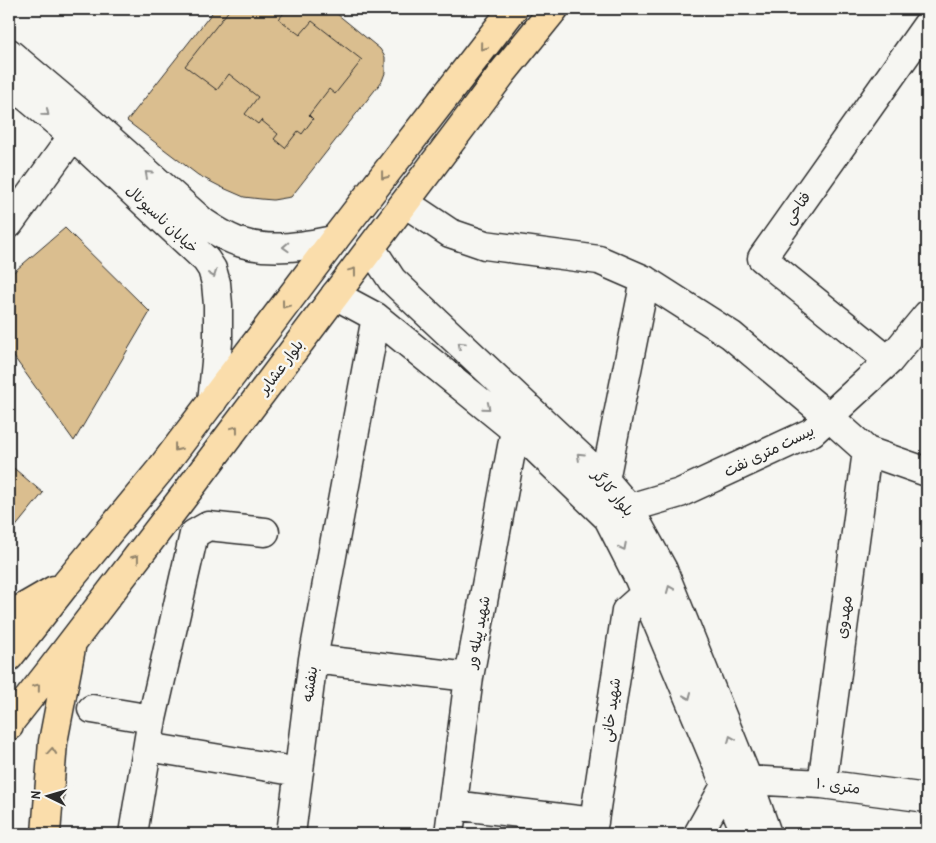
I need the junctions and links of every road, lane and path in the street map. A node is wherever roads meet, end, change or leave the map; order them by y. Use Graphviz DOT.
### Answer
graph roads {
  1 [pos="513,9"];
  2 [pos="554,9"];
  3 [pos="927,25"];
  4 [pos="9,53"];
  5 [pos="9,82"];
  6 [pos="79,127"];
  7 [pos="405,203"];
  8 [pos="9,224"];
  9 [pos="334,240"];
  10 [pos="371,248"];
  11 [pos="645,280"];
  12 [pos="335,295"];
  13 [pos="927,315"];
  14 [pos="376,318"];
  15 [pos="889,361"];
  16 [pos="212,402"];
  17 [pos="829,417"];
  18 [pos="515,430"];
  19 [pos="867,451"];
  20 [pos="927,472"];
  21 [pos="605,480"];
  22 [pos="619,513"];
  23 [pos="265,532"];
  24 [pos="66,584"];
  25 [pos="645,594"];
  26 [pos="9,616"];
  27 [pos="72,641"];
  28 [pos="9,657"];
  29 [pos="313,659"];
  30 [pos="469,677"];
  31 [pos="92,710"];
  32 [pos="152,719"];
  33 [pos="9,723"];
  34 [pos="148,747"];
  35 [pos="299,772"];
  36 [pos="737,782"];
  37 [pos="822,784"];
  38 [pos="927,798"];
  39 [pos="453,805"];
  40 [pos="593,828"];
  41 [pos="46,834"];
  42 [pos="133,834"];
  43 [pos="291,834"];
  44 [pos="449,834"];
  45 [pos="698,834"];
  46 [pos="746,834"];
  47 [pos="767,834"];
  1 -- 9 [label="main road, one-way"];
  2 -- 7 [label="main road, بلوار عشایر"];
  3 -- 15 [label="street, فتاحی"];
  4 -- 6 [label="street, خیابان ناسیونال"];
  5 -- 6 [label="street, خیابان ناسیونال, one-way"];
  6 -- 8 [label="street"];
  9 -- 6 [label="street, خیابان ناسیونال, one-way"];
  6 -- 16 [label="street, خیابان ناسیونال, one-way"];
  7 -- 10 [label="main road, بلوار عشایر"];
  7 -- 11 [label="street"];
  9 -- 16 [label="main road, one-way"];
  12 -- 10 [label="main road, بلوار عشایر, one-way"];
  21 -- 10 [label="street, بلوار کارگر, one-way"];
  11 -- 17 [label="street"];
  11 -- 21 [label="street"];
  12 -- 14 [label="street, بلوار کارگر"];
  27 -- 12 [label="main road, بلوار عشایر, one-way"];
  13 -- 15 [label="street, بیست متری نفت"];
  14 -- 18 [label="street, بلوار کارگر, one-way"];
  14 -- 29 [label="street"];
  15 -- 17 [label="street, بیست متری نفت"];
  16 -- 24 [label="main road, one-way"];
  17 -- 19 [label="street"];
  17 -- 22 [label="street, بیست متری نفت"];
  18 -- 22 [label="street, بلوار کارگر"];
  18 -- 30 [label="street, شهید پیله ور"];
  19 -- 20 [label="street"];
  19 -- 37 [label="street, مهدوی"];
  21 -- 22 [label="street, بلوار کارگر"];
  22 -- 25 [label="street, بلوار کارگر, one-way"];
  36 -- 22 [label="street, بلوار کارگر, one-way"];
  23 -- 32 [label="street"];
  24 -- 26 [label="main road"];
  24 -- 28 [label="main road"];
  25 -- 36 [label="street, بلوار کارگر, one-way"];
  25 -- 40 [label="street, شهید خانی"];
  33 -- 27 [label="main road, بلوار عشایر, one-way"];
  41 -- 27 [label="main road, one-way"];
  29 -- 30 [label="street, بنفشه"];
  29 -- 35 [label="street, بنفشه"];
  30 -- 39 [label="street, شهید پیله ور"];
  31 -- 32 [label="street"];
  32 -- 34 [label="street"];
  34 -- 35 [label="street"];
  34 -- 42 [label="street"];
  35 -- 43 [label="street, بنفشه"];
  36 -- 37 [label="street, ۱۰ متری"];
  36 -- 45 [label="street"];
  36 -- 46 [label="street, بلوار کارگر"];
  36 -- 47 [label="street, بلوار کارگر"];
  37 -- 38 [label="street, ۱۰ متری"];
  39 -- 40 [label="street"];
  39 -- 44 [label="street, شهید پیله ور"];
}
